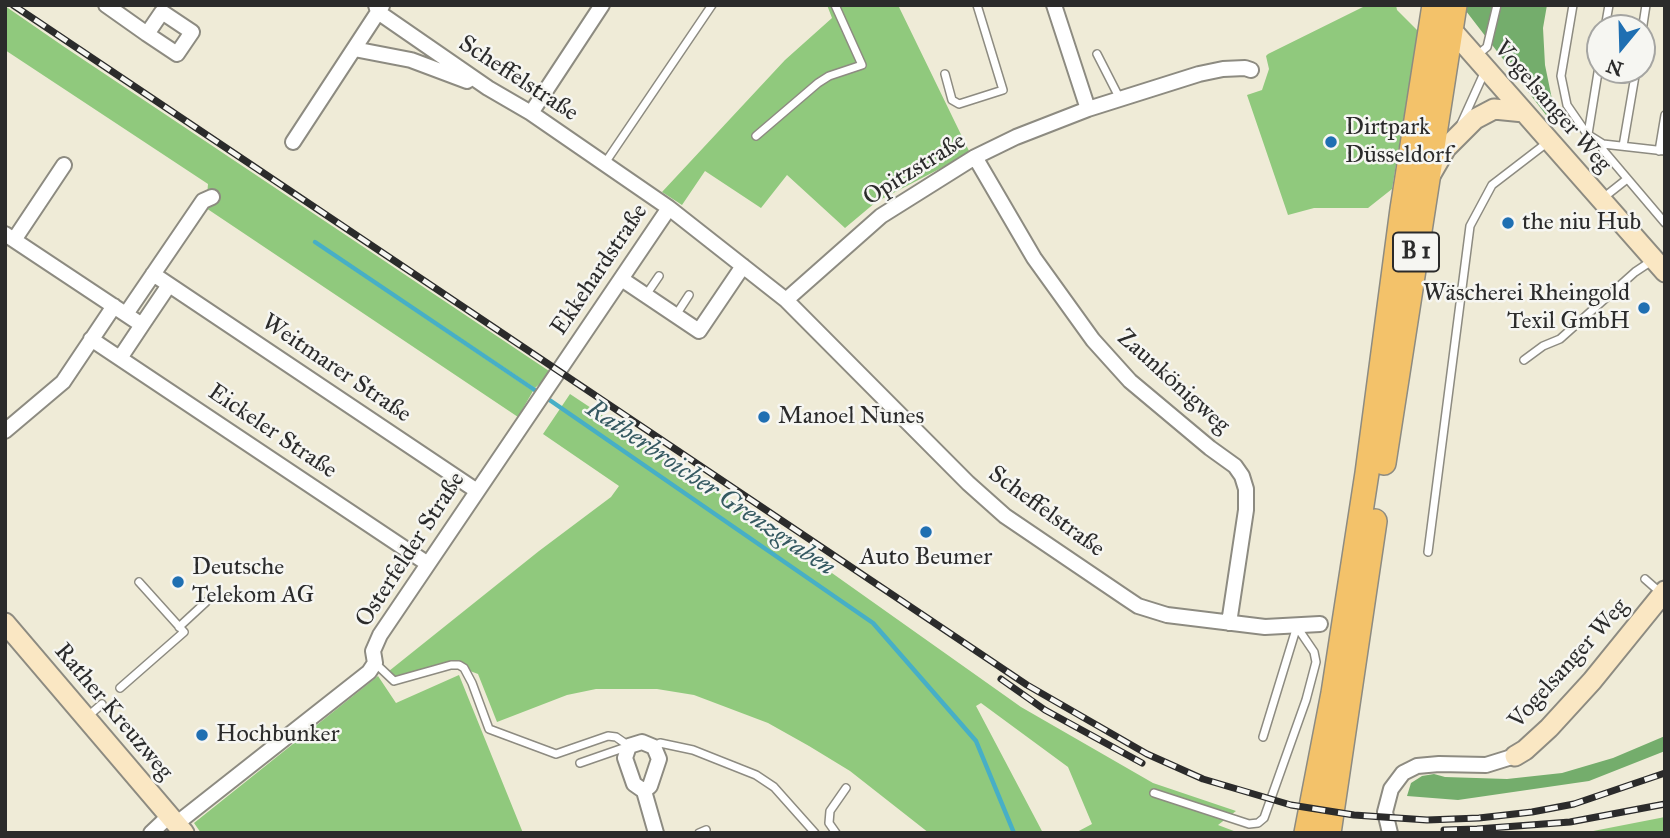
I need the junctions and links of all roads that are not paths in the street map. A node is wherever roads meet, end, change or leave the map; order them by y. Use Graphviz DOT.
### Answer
graph roads {
  1 [pos="602,5"];
  2 [pos="712,5"];
  3 [pos="835,5"];
  4 [pos="977,5"];
  5 [pos="1054,5"];
  6 [pos="1497,5"];
  7 [pos="1573,5"];
  8 [pos="1439,6"];
  9 [pos="114,7"];
  10 [pos="379,7"];
  11 [pos="1450,29"];
  12 [pos="147,34"];
  13 [pos="354,49"];
  14 [pos="1097,54"];
  15 [pos="1481,63"];
  16 [pos="1251,70"];
  17 [pos="945,74"];
  18 [pos="1596,84"];
  19 [pos="1634,84"];
  20 [pos="488,88"];
  21 [pos="1120,99"];
  22 [pos="1088,109"];
  23 [pos="531,113"];
  24 [pos="1524,113"];
  25 [pos="1665,115"];
  26 [pos="1458,134"];
  27 [pos="1587,134"];
  28 [pos="756,136"];
  29 [pos="1548,141"];
  30 [pos="293,142"];
  31 [pos="1603,144"];
  32 [pos="1623,146"];
  33 [pos="1662,151"];
  34 [pos="975,158"];
  35 [pos="605,163"];
  36 [pos="64,165"];
  37 [pos="1627,179"];
  38 [pos="1427,181"];
  39 [pos="212,197"];
  40 [pos="1600,201"];
  41 [pos="669,208"];
  42 [pos="1665,223"];
  43 [pos="10,237"];
  44 [pos="1659,266"];
  45 [pos="743,267"];
  46 [pos="153,274"];
  47 [pos="659,276"];
  48 [pos="623,279"];
  49 [pos="169,285"];
  50 [pos="646,295"];
  51 [pos="689,295"];
  52 [pos="786,300"];
  53 [pos="120,310"];
  54 [pos="675,315"];
  55 [pos="142,325"];
  56 [pos="91,339"];
  57 [pos="569,357"];
  58 [pos="120,358"];
  59 [pos="1524,360"];
  60 [pos="5,431"];
  61 [pos="477,491"];
  62 [pos="1427,552"];
  63 [pos="428,564"];
  64 [pos="1645,579"];
  65 [pos="139,582"];
  66 [pos="1664,593"];
  67 [pos="206,602"];
  68 [pos="5,622"];
  69 [pos="1229,623"];
  70 [pos="1320,624"];
  71 [pos="178,626"];
  72 [pos="1297,626"];
  73 [pos="375,663"];
  74 [pos="120,688"];
  75 [pos="102,704"];
  76 [pos="86,718"];
  77 [pos="1263,737"];
  78 [pos="629,746"];
  79 [pos="654,747"];
  80 [pos="1515,756"];
  81 [pos="580,763"];
  82 [pos="846,788"];
  83 [pos="644,791"];
  84 [pos="1154,793"];
  85 [pos="176,824"];
  86 [pos="150,833"];
  87 [pos="656,833"];
  88 [pos="815,833"];
  89 [pos="836,833"];
  90 [pos="1306,833"];
  91 [pos="1329,833"];
  92 [pos="1390,833"];
  1 -- 23 [label="street"];
  2 -- 35 [label="lane"];
  3 -- 28 [label="lane"];
  4 -- 17 [label="lane"];
  5 -- 22 [label="street"];
  6 -- 15 [label="lane"];
  7 -- 27 [label="lane"];
  8 -- 11 [label="main road, B 1"];
  8 -- 90 [label="main road, B 1"];
  9 -- 12 [label="street"];
  10 -- 13 [label="street"];
  10 -- 20 [label="street, Scheffelstraße"];
  11 -- 15 [label="street, Vogelsanger Weg"];
  11 -- 38 [label="main road, B 1"];
  13 -- 20 [label="street"];
  13 -- 30 [label="street"];
  14 -- 21 [label="lane"];
  15 -- 24 [label="street, Vogelsanger Weg"];
  15 -- 26 [label="lane"];
  16 -- 21 [label="street, Opitzstraße"];
  18 -- 27 [label="lane"];
  19 -- 32 [label="lane"];
  20 -- 23 [label="street, Scheffelstraße"];
  21 -- 22 [label="street, Opitzstraße"];
  22 -- 34 [label="street, Opitzstraße"];
  23 -- 35 [label="street, Scheffelstraße"];
  24 -- 26 [label="street"];
  24 -- 29 [label="street, Vogelsanger Weg"];
  25 -- 33 [label="lane"];
  26 -- 38 [label="street"];
  27 -- 31 [label="lane"];
  29 -- 40 [label="street, Vogelsanger Weg"];
  29 -- 62 [label="lane"];
  31 -- 32 [label="lane"];
  31 -- 37 [label="lane"];
  32 -- 33 [label="lane"];
  34 -- 52 [label="street, Opitzstraße"];
  34 -- 69 [label="street, Zaunkönigweg"];
  35 -- 41 [label="street, Scheffelstraße"];
  36 -- 43 [label="street"];
  37 -- 40 [label="lane"];
  37 -- 42 [label="lane"];
  38 -- 91 [label="main road, B 1"];
  39 -- 46 [label="street"];
  40 -- 44 [label="street, Vogelsanger Weg"];
  41 -- 45 [label="street, Scheffelstraße"];
  41 -- 48 [label="street, Ekkehardstraße"];
  43 -- 53 [label="street"];
  44 -- 59 [label="lane"];
  45 -- 52 [label="street, Scheffelstraße"];
  45 -- 54 [label="street"];
  46 -- 49 [label="street, Weitmarer Straße"];
  46 -- 53 [label="street"];
  47 -- 50 [label="lane"];
  48 -- 50 [label="street"];
  48 -- 57 [label="street, Ekkehardstraße"];
  49 -- 55 [label="street"];
  49 -- 61 [label="street, Weitmarer Straße"];
  50 -- 54 [label="street"];
  51 -- 54 [label="lane"];
  52 -- 69 [label="street, Scheffelstraße"];
  53 -- 55 [label="street"];
  53 -- 56 [label="street"];
  55 -- 58 [label="street"];
  56 -- 58 [label="street, Eickeler Straße"];
  56 -- 60 [label="street"];
  57 -- 61 [label="street, Osterfelder Straße"];
  58 -- 63 [label="street, Eickeler Straße"];
  61 -- 63 [label="street, Osterfelder Straße"];
  63 -- 73 [label="street, Osterfelder Straße"];
  64 -- 66 [label="lane"];
  65 -- 71 [label="lane"];
  66 -- 80 [label="street, Vogelsanger Weg"];
  67 -- 71 [label="lane"];
  68 -- 76 [label="street, Rather Kreuzweg"];
  69 -- 72 [label="street, Scheffelstraße"];
  70 -- 72 [label="street, Scheffelstraße"];
  71 -- 74 [label="lane"];
  72 -- 77 [label="lane"];
  72 -- 84 [label="lane"];
  73 -- 78 [label="lane"];
  73 -- 85 [label="street, Osterfelder Straße"];
  75 -- 76 [label="lane"];
  76 -- 85 [label="street, Rather Kreuzweg"];
  78 -- 79 [label="street"];
  78 -- 81 [label="lane"];
  78 -- 83 [label="street"];
  79 -- 83 [label="street"];
  79 -- 88 [label="lane"];
  80 -- 92 [label="street, Vogelsanger Weg"];
  82 -- 89 [label="lane"];
  83 -- 87 [label="street"];
  85 -- 86 [label="street, Osterfelder Straße"];
}
